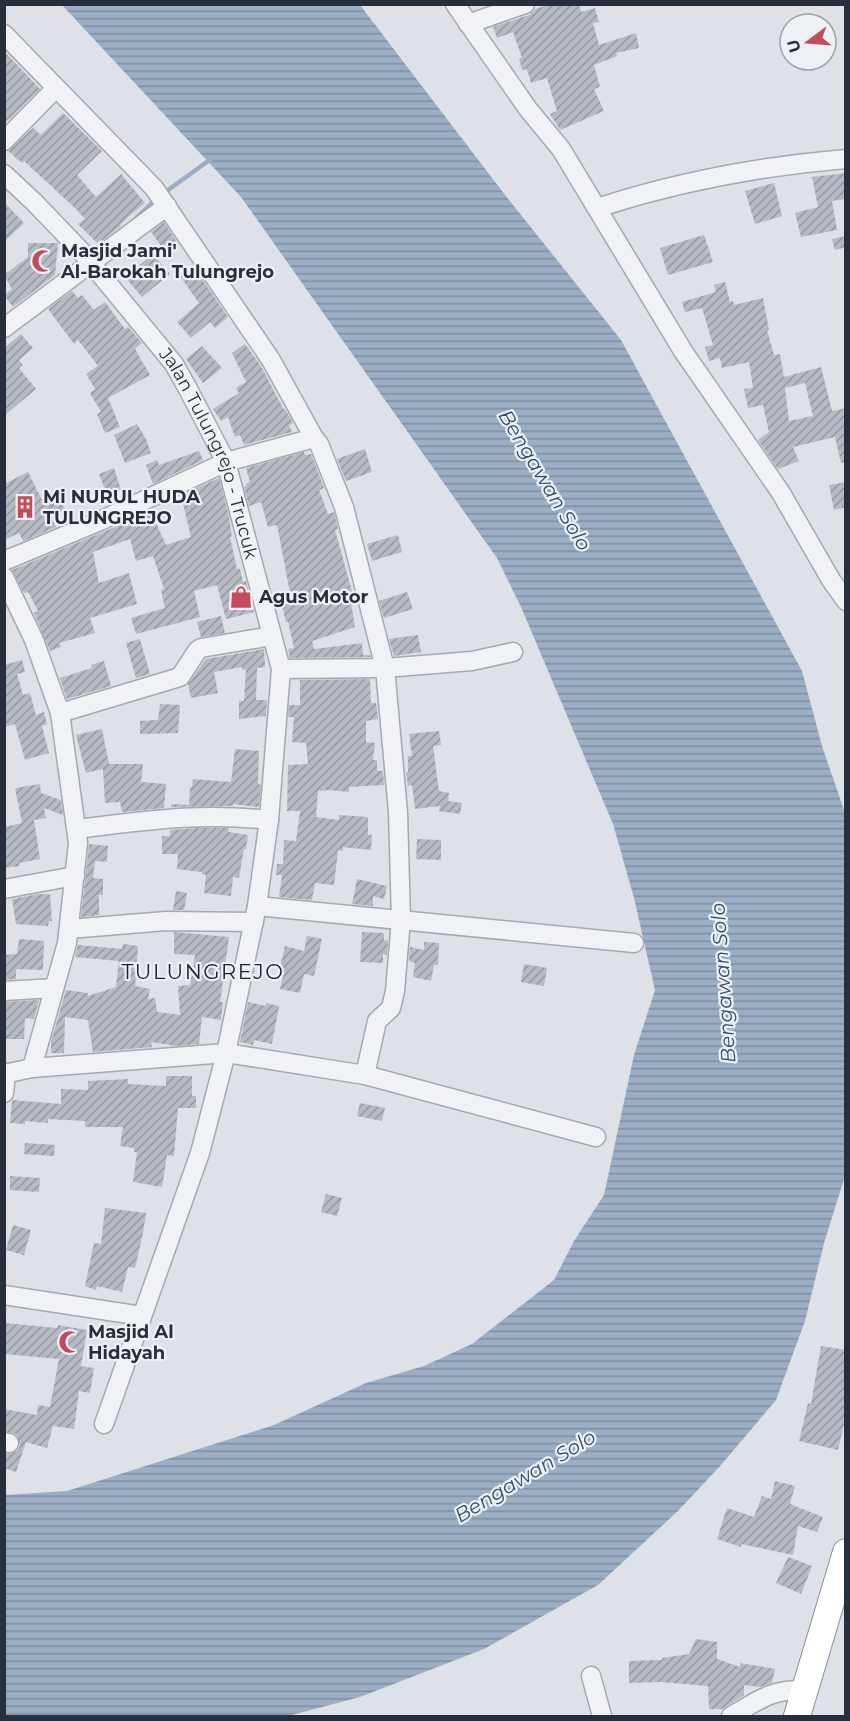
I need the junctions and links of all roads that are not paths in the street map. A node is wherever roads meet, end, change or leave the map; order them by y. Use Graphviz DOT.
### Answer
graph roads {
  1 [pos="455,4"];
  2 [pos="525,4"];
  3 [pos="468,24"];
  4 [pos="4,34"];
  5 [pos="56,88"];
  6 [pos="4,141"];
  7 [pos="846,159"];
  8 [pos="4,174"];
  9 [pos="167,206"];
  10 [pos="597,208"];
  11 [pos="86,258"];
  12 [pos="4,328"];
  13 [pos="314,438"];
  14 [pos="226,462"];
  15 [pos="4,561"];
  16 [pos="4,577"];
  17 [pos="846,601"];
  18 [pos="272,636"];
  19 [pos="513,652"];
  20 [pos="385,668"];
  21 [pos="281,669"];
  22 [pos="60,713"];
  23 [pos="269,820"];
  24 [pos="77,829"];
  25 [pos="75,876"];
  26 [pos="4,890"];
  27 [pos="255,914"];
  28 [pos="401,920"];
  29 [pos="69,929"];
  30 [pos="633,943"];
  31 [pos="54,988"];
  32 [pos="4,992"];
  33 [pos="226,1053"];
  34 [pos="32,1068"];
  35 [pos="5,1074"];
  36 [pos="364,1075"];
  37 [pos="4,1093"];
  38 [pos="596,1137"];
  39 [pos="4,1296"];
  40 [pos="142,1316"];
  41 [pos="104,1424"];
  42 [pos="846,1552"];
  43 [pos="591,1676"];
  44 [pos="805,1690"];
  45 [pos="602,1716"];
  46 [pos="730,1716"];
  47 [pos="797,1716"];
  1 -- 3 [label="street"];
  2 -- 3 [label="street"];
  3 -- 10 [label="street"];
  4 -- 5 [label="street"];
  5 -- 6 [label="street"];
  5 -- 9 [label="street"];
  7 -- 10 [label="street"];
  8 -- 11 [label="street, Jalan Tulungrejo - Trucuk"];
  9 -- 11 [label="street"];
  9 -- 13 [label="street"];
  10 -- 17 [label="street"];
  11 -- 12 [label="street"];
  11 -- 14 [label="street, Jalan Tulungrejo - Trucuk"];
  13 -- 14 [label="street"];
  13 -- 20 [label="street"];
  14 -- 15 [label="street"];
  14 -- 18 [label="street, Jalan Tulungrejo - Trucuk"];
  16 -- 22 [label="street"];
  18 -- 21 [label="street, Jalan Tulungrejo - Trucuk"];
  18 -- 22 [label="street"];
  19 -- 20 [label="street"];
  20 -- 21 [label="street"];
  20 -- 28 [label="street"];
  21 -- 23 [label="street, Jalan Tulungrejo - Trucuk"];
  22 -- 24 [label="street"];
  23 -- 24 [label="street"];
  23 -- 27 [label="street, Jalan Tulungrejo - Trucuk"];
  24 -- 25 [label="street"];
  25 -- 26 [label="street"];
  25 -- 29 [label="street"];
  27 -- 28 [label="street"];
  27 -- 29 [label="street"];
  27 -- 33 [label="street, Jalan Tulungrejo - Trucuk"];
  28 -- 30 [label="street"];
  28 -- 36 [label="street"];
  29 -- 31 [label="street"];
  31 -- 32 [label="street"];
  31 -- 34 [label="street"];
  33 -- 34 [label="street"];
  33 -- 36 [label="street"];
  33 -- 40 [label="street, Jalan Tulungrejo - Trucuk"];
  34 -- 35 [label="street"];
  35 -- 37 [label="street"];
  36 -- 38 [label="street"];
  39 -- 40 [label="street"];
  40 -- 41 [label="street, Jalan Tulungrejo - Trucuk"];
  42 -- 44 [label="highway"];
  43 -- 45 [label="street"];
  44 -- 46 [label="street"];
  44 -- 47 [label="highway"];
}
